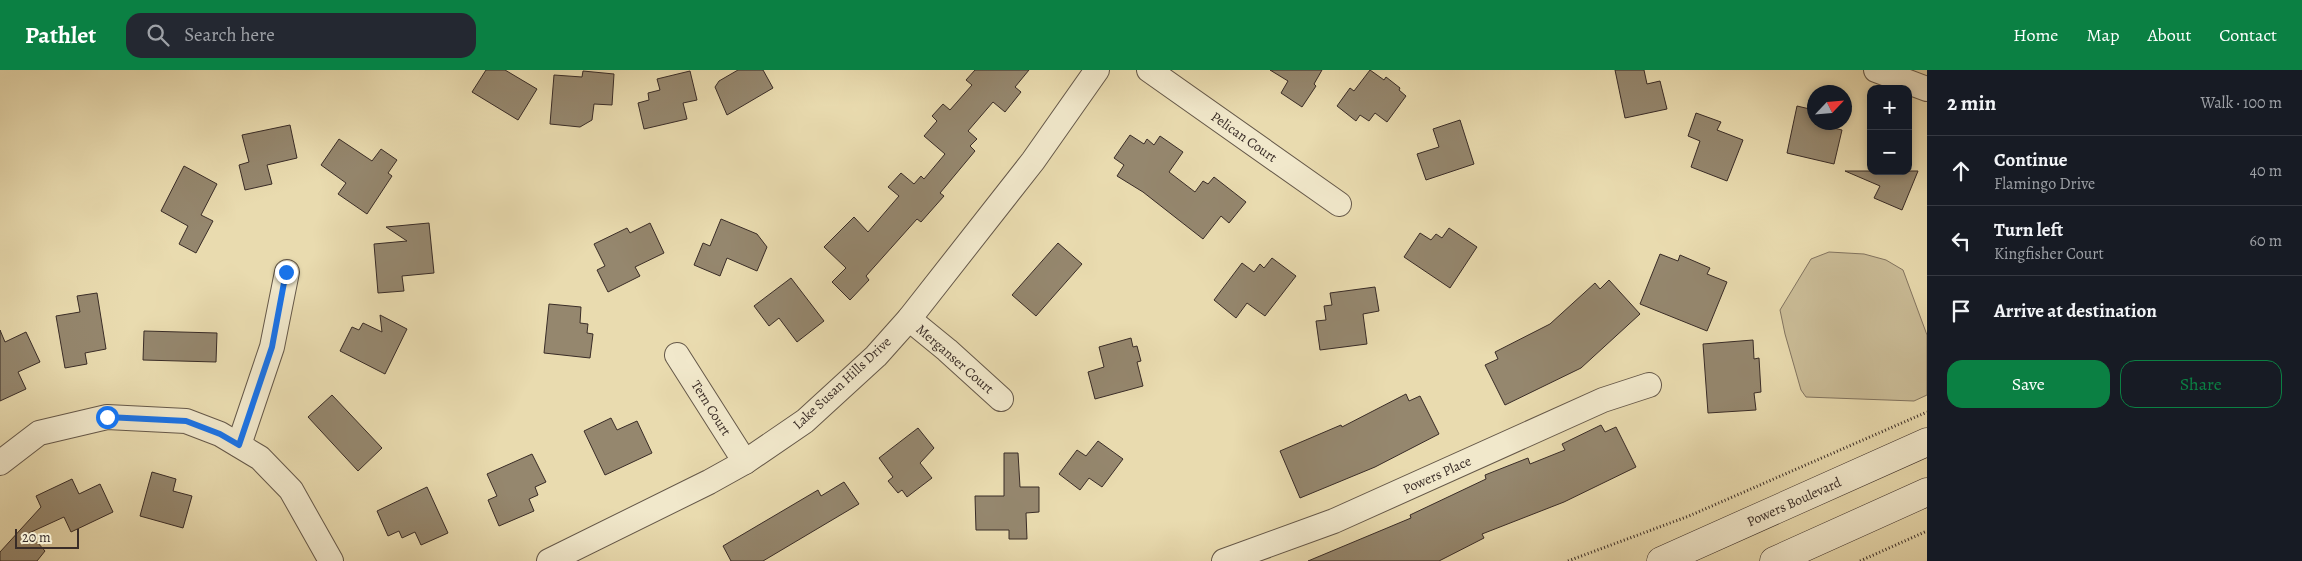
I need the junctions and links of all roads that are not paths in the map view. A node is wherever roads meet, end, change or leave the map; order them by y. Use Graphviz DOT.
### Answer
graph roads {
  1 [pos="1098,70"];
  2 [pos="1150,70"];
  3 [pos="1876,70"];
  4 [pos="1927,89"];
  5 [pos="1339,204"];
  6 [pos="286,272"];
  7 [pos="909,319"];
  8 [pos="677,355"];
  9 [pos="1649,385"];
  10 [pos="1001,399"];
  11 [pos="1927,442"];
  12 [pos="239,445"];
  13 [pos="745,462"];
  14 [pos="0,463"];
  15 [pos="1927,492"];
  16 [pos="331,561"];
  17 [pos="549,561"];
  18 [pos="1224,561"];
  19 [pos="1661,561"];
  20 [pos="1774,561"];
  1 -- 7 [label="street, Lake Susan Hills Drive"];
  2 -- 5 [label="street, Pelican Court"];
  3 -- 4 [label="street"];
  6 -- 12 [label="street"];
  7 -- 10 [label="street, Merganser Court"];
  7 -- 13 [label="street, Lake Susan Hills Drive"];
  8 -- 13 [label="street, Tern Court"];
  9 -- 18 [label="street, Powers Place"];
  11 -- 19 [label="main road, Powers Boulevard"];
  12 -- 14 [label="street"];
  12 -- 16 [label="street"];
  13 -- 17 [label="street, Lake Susan Hills Drive"];
  15 -- 20 [label="main road"];
}
